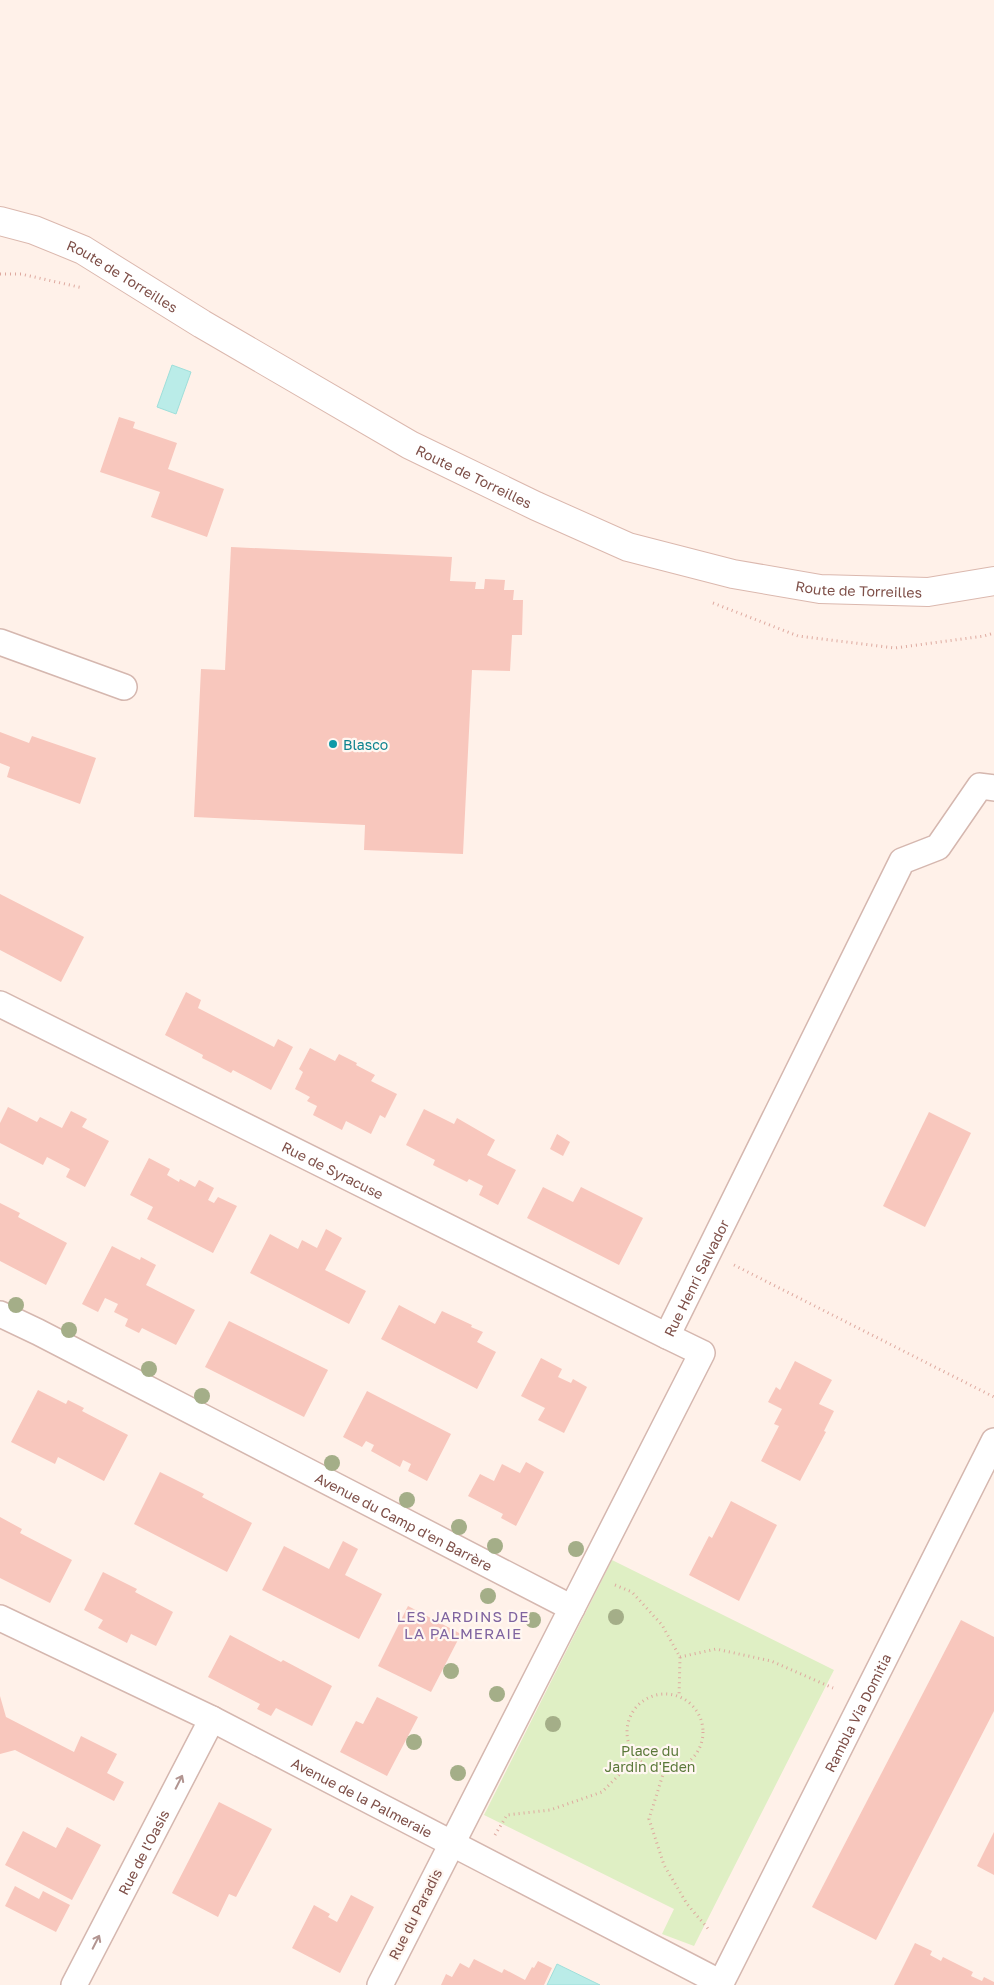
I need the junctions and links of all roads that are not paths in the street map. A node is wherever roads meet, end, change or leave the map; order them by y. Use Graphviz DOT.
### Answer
graph roads {
  1 [pos="0,221"];
  2 [pos="994,581"];
  3 [pos="0,642"];
  4 [pos="124,687"];
  5 [pos="994,788"];
  6 [pos="0,1004"];
  7 [pos="0,1314"];
  8 [pos="667,1336"];
  9 [pos="994,1441"];
  10 [pos="572,1608"];
  11 [pos="0,1618"];
  12 [pos="212,1719"];
  13 [pos="451,1844"];
  14 [pos="720,1984"];
  15 [pos="74,1985"];
  16 [pos="380,1985"];
  1 -- 2 [label="main road, Route de Torreilles"];
  3 -- 4 [label="street"];
  5 -- 8 [label="street, Rue Henri Salvador"];
  6 -- 8 [label="street, Rue de Syracuse"];
  7 -- 10 [label="street, Avenue du Camp d'en Barrère"];
  8 -- 10 [label="street, Rue Henri Salvador"];
  9 -- 14 [label="street, Rambla Via Domitia"];
  10 -- 13 [label="street"];
  11 -- 12 [label="street, Avenue de la Palmeraie"];
  12 -- 13 [label="street, Avenue de la Palmeraie"];
  15 -- 12 [label="street, Rue de l'Oasis, one-way"];
  13 -- 14 [label="street, Avenue de la Palmeraie"];
  13 -- 16 [label="street, Rue du Paradis"];
}
